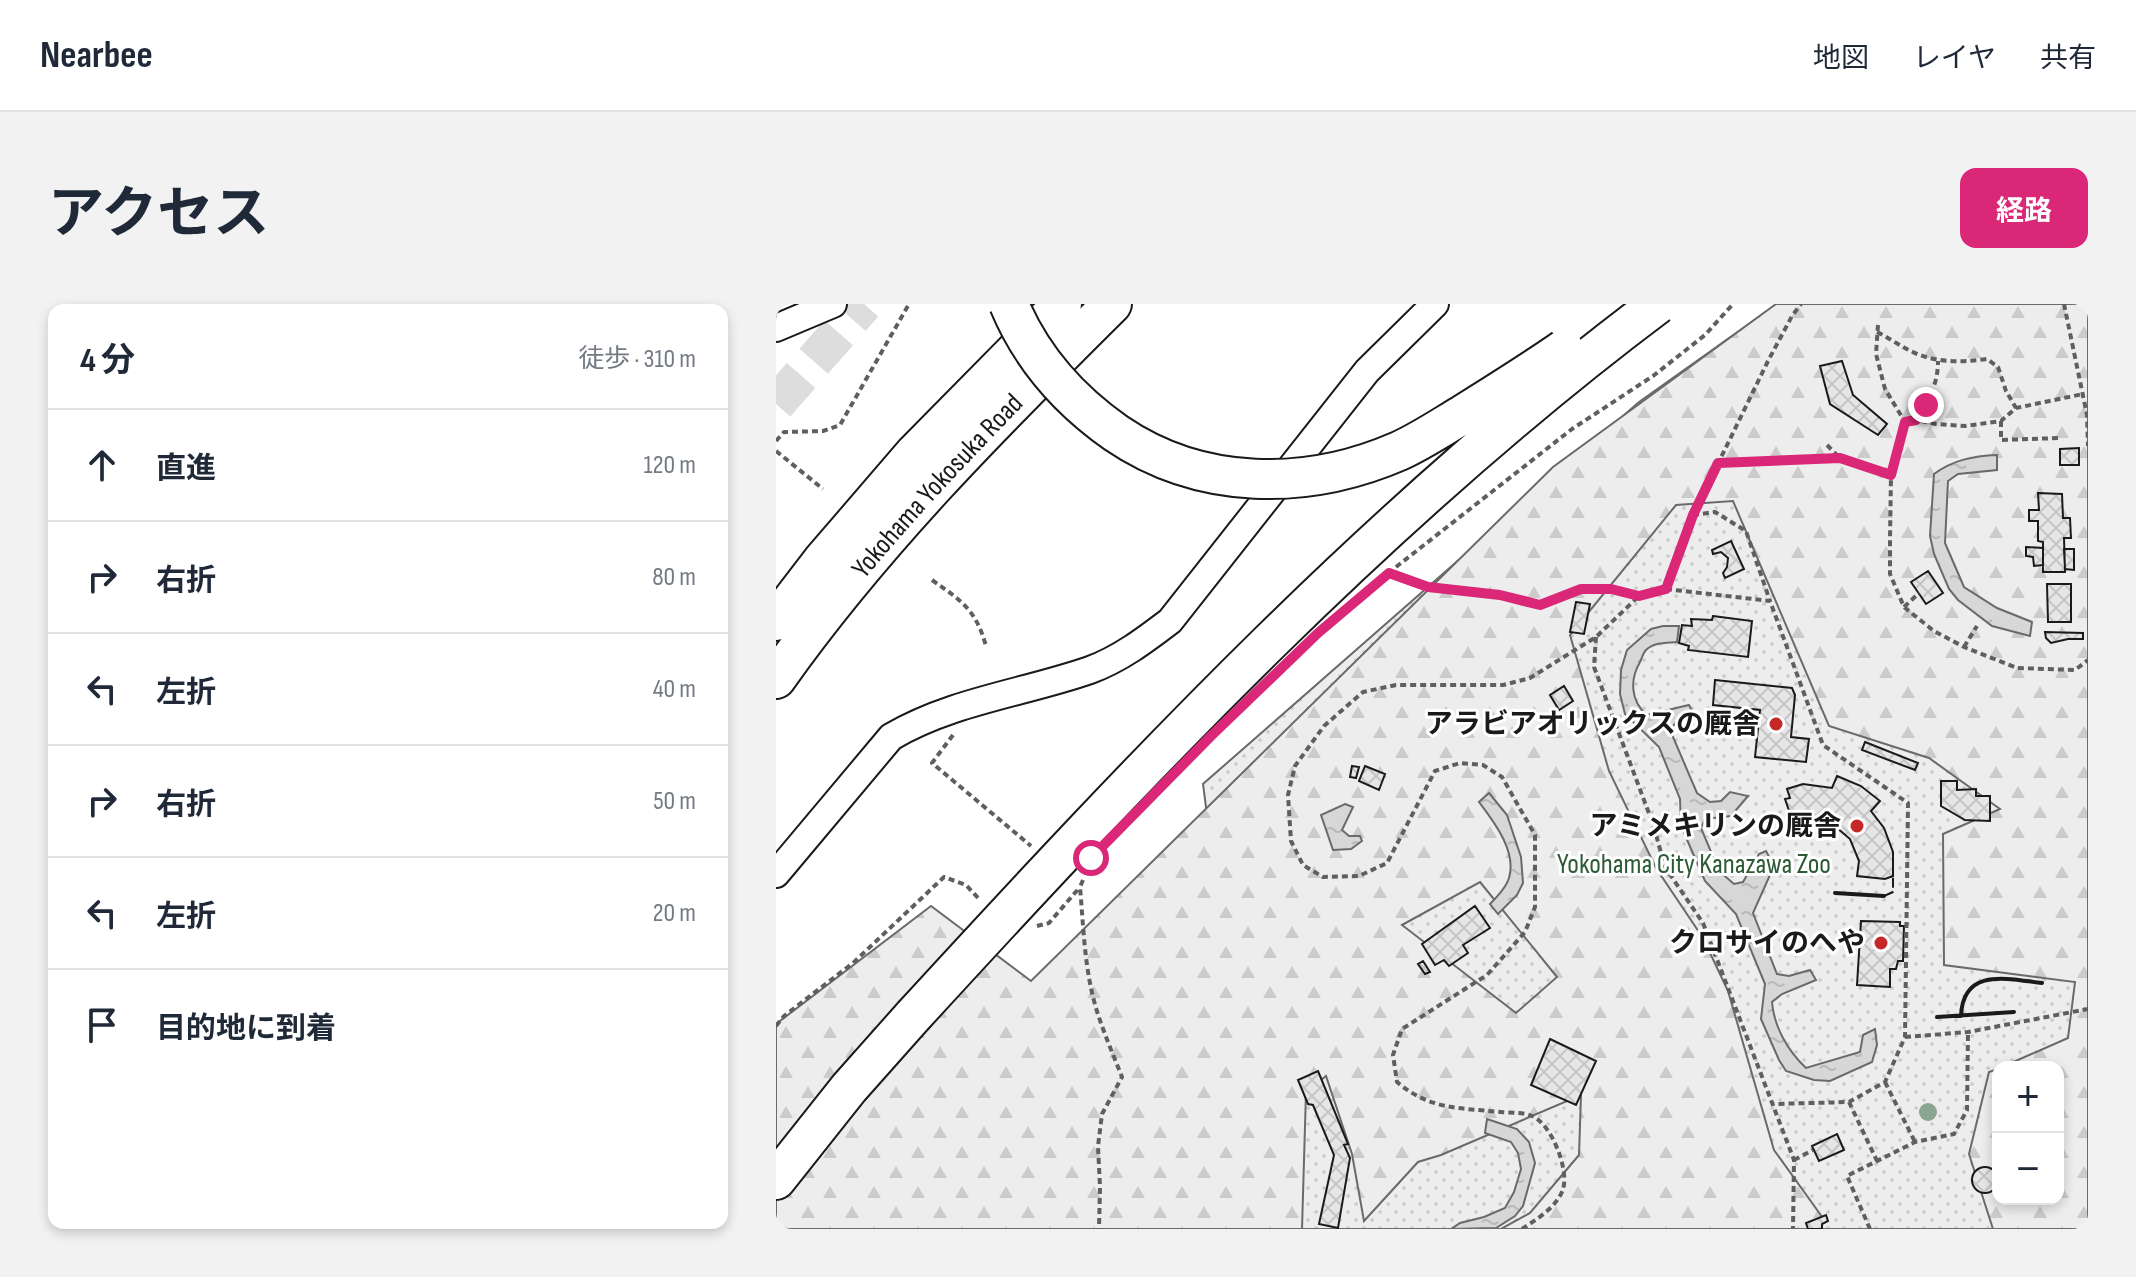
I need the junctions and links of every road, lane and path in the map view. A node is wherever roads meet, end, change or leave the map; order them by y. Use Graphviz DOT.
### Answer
graph roads {
  1 [pos="833,304"];
  2 [pos="909,304"];
  3 [pos="1009,304"];
  4 [pos="1062,304"];
  5 [pos="1112,304"];
  6 [pos="1435,304"];
  7 [pos="1629,304"];
  8 [pos="1658,304"];
  9 [pos="1733,304"];
  10 [pos="1801,304"];
  11 [pos="2064,304"];
  12 [pos="1878,325"];
  13 [pos="776,328"];
  14 [pos="1877,332"];
  15 [pos="1938,361"];
  16 [pos="2083,394"];
  17 [pos="2016,408"];
  18 [pos="1916,420"];
  19 [pos="2001,421"];
  20 [pos="1905,422"];
  21 [pos="2059,438"];
  22 [pos="776,441"];
  23 [pos="1827,445"];
  24 [pos="2088,446"];
  25 [pos="776,451"];
  26 [pos="1840,458"];
  27 [pos="1718,463"];
  28 [pos="1891,475"];
  29 [pos="823,489"];
  30 [pos="1693,515"];
  31 [pos="932,580"];
  32 [pos="1666,589"];
  33 [pos="1919,593"];
  34 [pos="1639,596"];
  35 [pos="1770,601"];
  36 [pos="1904,607"];
  37 [pos="776,621"];
  38 [pos="1977,626"];
  39 [pos="1596,637"];
  40 [pos="986,646"];
  41 [pos="1964,647"];
  42 [pos="2088,660"];
  43 [pos="776,679"];
  44 [pos="932,763"];
  45 [pos="1041,854"];
  46 [pos="1086,872"];
  47 [pos="776,874"];
  48 [pos="1070,879"];
  49 [pos="1080,887"];
  50 [pos="985,904"];
  51 [pos="1037,927"];
  52 [pos="2088,1009"];
  53 [pos="776,1026"];
  54 [pos="1968,1032"];
  55 [pos="1905,1037"];
  56 [pos="1885,1082"];
  57 [pos="1849,1102"];
  58 [pos="1774,1104"];
  59 [pos="1915,1142"];
  60 [pos="1813,1150"];
  61 [pos="1794,1160"];
  62 [pos="1877,1161"];
  63 [pos="776,1180"];
  64 [pos="1099,1229"];
  65 [pos="1522,1229"];
  66 [pos="1793,1229"];
  67 [pos="1870,1229"];
  1 -- 13 [label="lane"];
  2 -- 22 [label="path"];
  3 -- 7 [label="highway, bridge"];
  4 -- 37 [label="highway, Yokohama Yokosuka Road"];
  5 -- 43 [label="highway, Yokohama Yokosuka Road"];
  6 -- 47 [label="lane"];
  8 -- 63 [label="highway, bridge"];
  9 -- 34 [label="path"];
  10 -- 27 [label="path"];
  11 -- 16 [label="path"];
  12 -- 14 [label="path"];
  14 -- 15 [label="path"];
  14 -- 20 [label="path"];
  15 -- 17 [label="path"];
  15 -- 18 [label="path"];
  16 -- 17 [label="path"];
  16 -- 24 [label="path"];
  17 -- 19 [label="path"];
  18 -- 19 [label="path"];
  18 -- 20 [label="path"];
  19 -- 21 [label="path"];
  20 -- 28 [label="path"];
  23 -- 26 [label="path"];
  25 -- 29 [label="path"];
  26 -- 27 [label="path"];
  26 -- 28 [label="path"];
  27 -- 30 [label="path"];
  28 -- 36 [label="path"];
  30 -- 32 [label="path"];
  30 -- 35 [label="path"];
  31 -- 40 [label="path"];
  32 -- 34 [label="path"];
  32 -- 35 [label="path"];
  33 -- 36 [label="path"];
  34 -- 39 [label="path"];
  35 -- 55 [label="path"];
  36 -- 41 [label="path"];
  38 -- 41 [label="path"];
  39 -- 58 [label="path"];
  39 -- 65 [label="path"];
  41 -- 42 [label="path"];
  44 -- 45 [label="path"];
  46 -- 49 [label="path"];
  48 -- 49 [label="path"];
  49 -- 51 [label="path"];
  49 -- 64 [label="path"];
  50 -- 53 [label="path"];
  52 -- 54 [label="path"];
  54 -- 55 [label="path"];
  54 -- 59 [label="path"];
  55 -- 56 [label="path"];
  56 -- 57 [label="path"];
  56 -- 59 [label="path"];
  57 -- 58 [label="path"];
  57 -- 62 [label="path"];
  58 -- 61 [label="path"];
  59 -- 62 [label="path"];
  60 -- 61 [label="path"];
  61 -- 66 [label="path"];
  62 -- 67 [label="path"];
}
